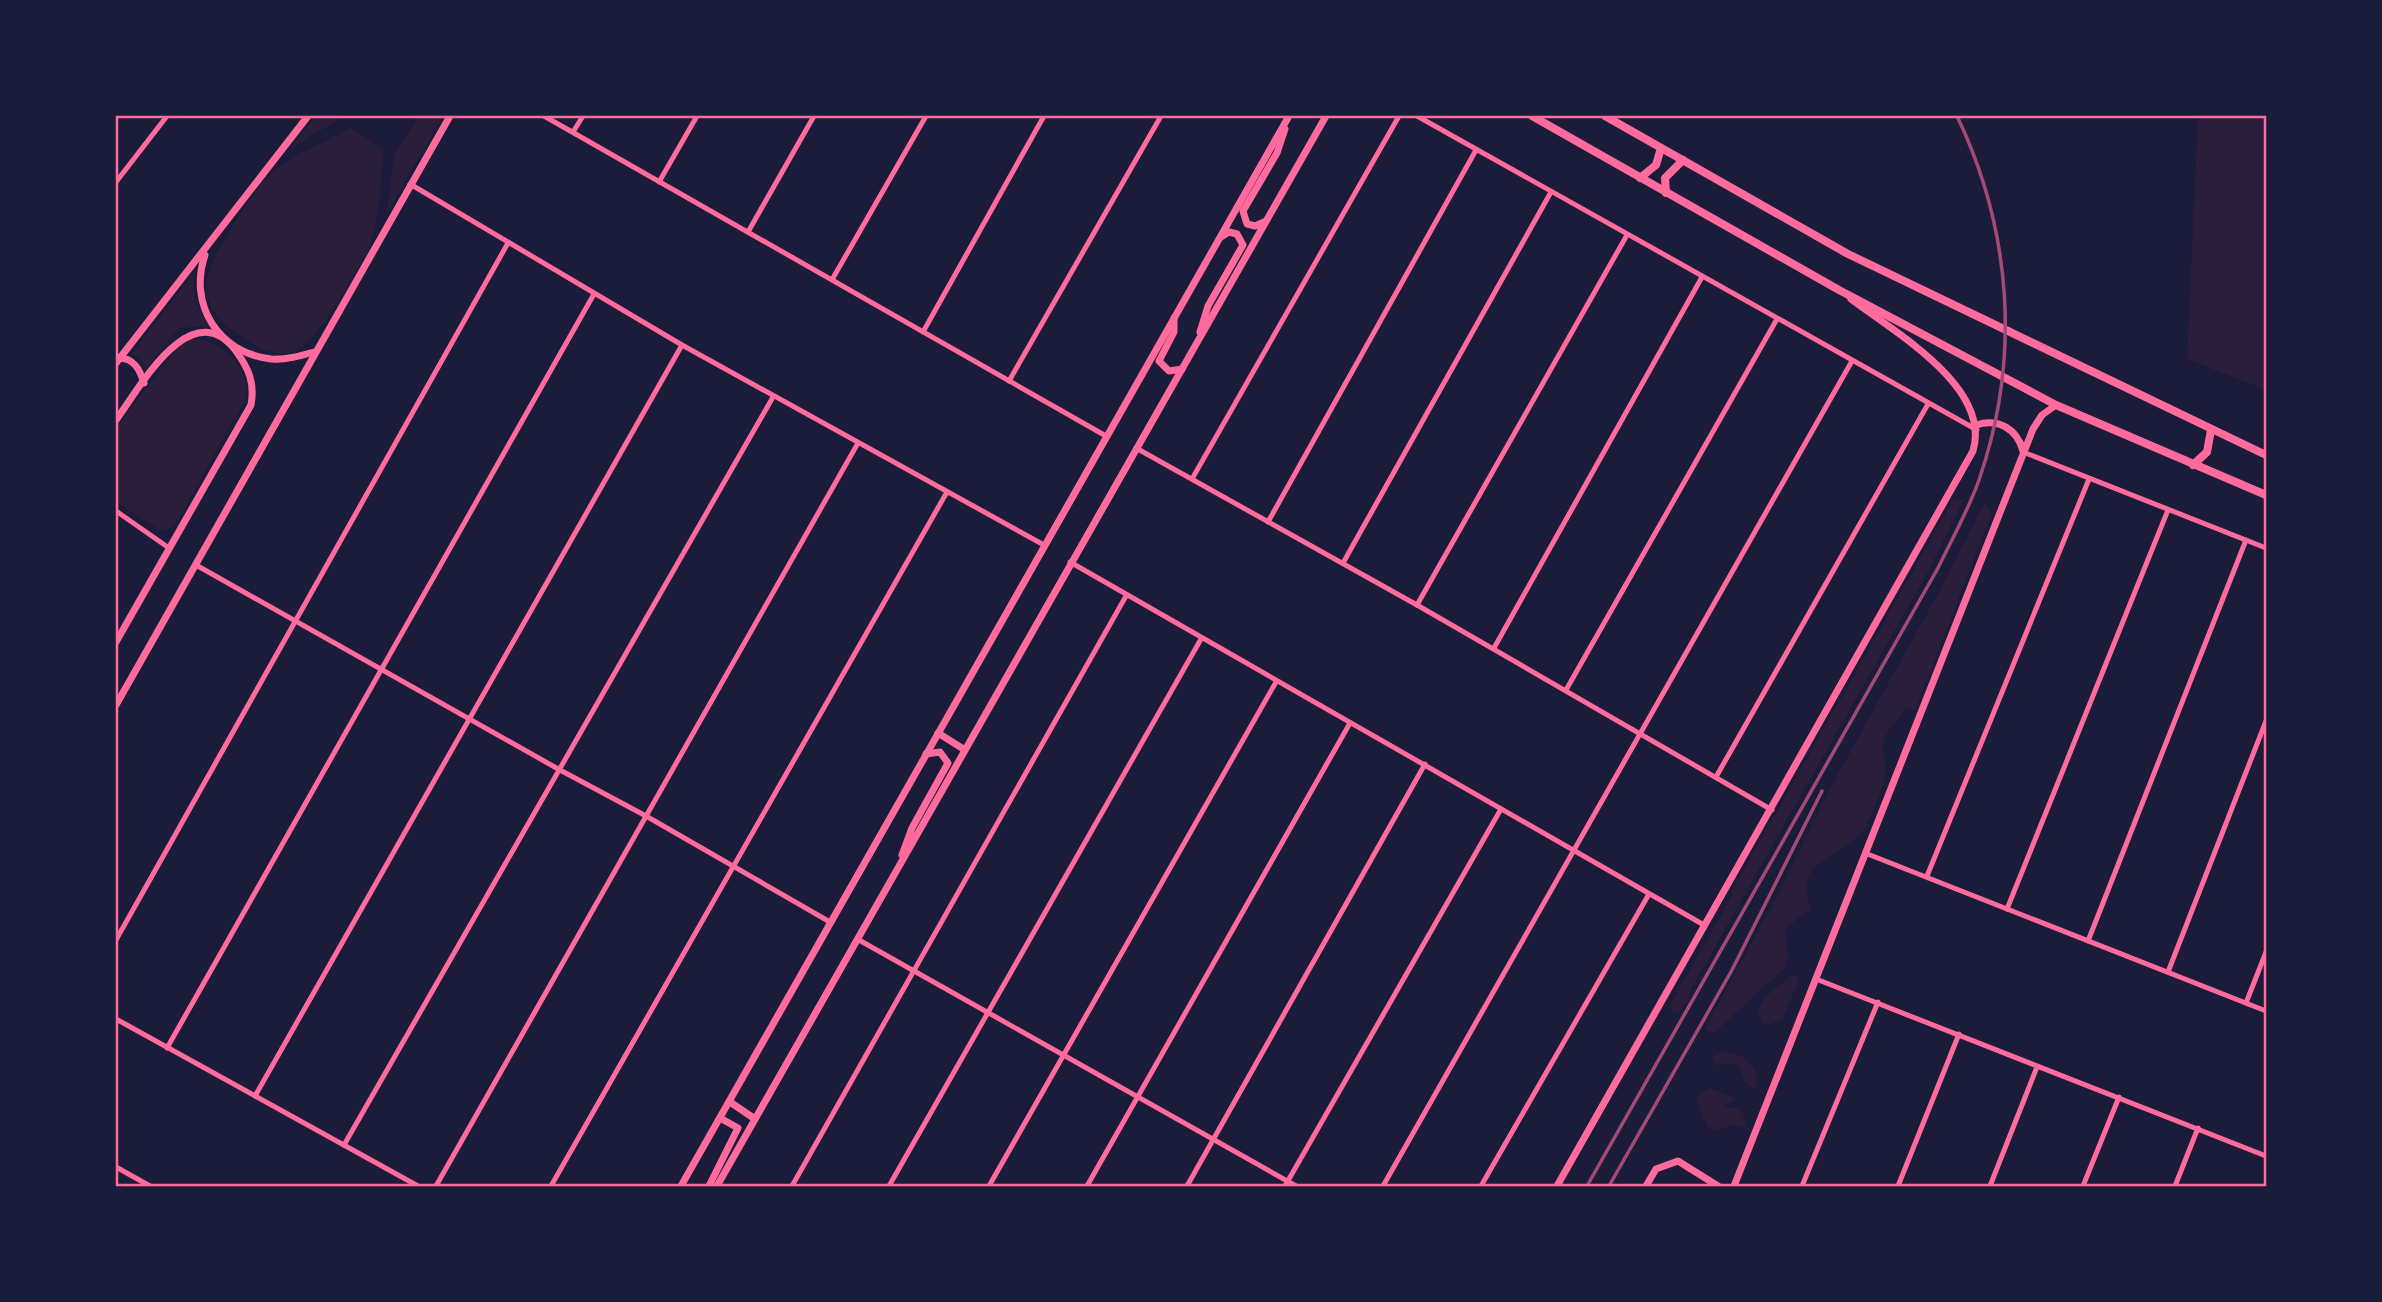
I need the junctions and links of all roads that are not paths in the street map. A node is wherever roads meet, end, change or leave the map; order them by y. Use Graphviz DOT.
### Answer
graph roads {
  1 [pos="167,116"];
  2 [pos="307,116"];
  3 [pos="450,116"];
  4 [pos="544,116"];
  5 [pos="583,116"];
  6 [pos="697,116"];
  7 [pos="814,116"];
  8 [pos="926,116"];
  9 [pos="1044,116"];
  10 [pos="1161,116"];
  11 [pos="1290,116"];
  12 [pos="1326,116"];
  13 [pos="1399,116"];
  14 [pos="1417,116"];
  15 [pos="1532,116"];
  16 [pos="1605,116"];
  17 [pos="573,132"];
  18 [pos="1661,148"];
  19 [pos="1476,150"];
  20 [pos="1683,160"];
  21 [pos="1640,178"];
  22 [pos="116,182"];
  23 [pos="659,182"];
  24 [pos="410,184"];
  25 [pos="1551,192"];
  26 [pos="1666,193"];
  27 [pos="1265,222"];
  28 [pos="748,232"];
  29 [pos="1628,235"];
  30 [pos="1219,239"];
  31 [pos="508,243"];
  32 [pos="208,247"];
  33 [pos="1702,277"];
  34 [pos="833,278"];
  35 [pos="1839,290"];
  36 [pos="594,294"];
  37 [pos="1174,317"];
  38 [pos="1777,319"];
  39 [pos="923,332"];
  40 [pos="230,343"];
  41 [pos="682,345"];
  42 [pos="1196,346"];
  43 [pos="315,352"];
  44 [pos="118,361"];
  45 [pos="1852,361"];
  46 [pos="1182,369"];
  47 [pos="1009,381"];
  48 [pos="144,383"];
  49 [pos="773,397"];
  50 [pos="1928,404"];
  51 [pos="2056,404"];
  52 [pos="116,420"];
  53 [pos="1976,428"];
  54 [pos="2211,430"];
  55 [pos="1106,436"];
  56 [pos="858,443"];
  57 [pos="1135,448"];
  58 [pos="2023,452"];
  59 [pos="2266,455"];
  60 [pos="2193,465"];
  61 [pos="1192,479"];
  62 [pos="2089,479"];
  63 [pos="947,492"];
  64 [pos="2266,495"];
  65 [pos="2168,510"];
  66 [pos="116,511"];
  67 [pos="1268,522"];
  68 [pos="2246,540"];
  69 [pos="1044,545"];
  70 [pos="169,548"];
  71 [pos="2266,548"];
  72 [pos="1070,562"];
  73 [pos="1343,563"];
  74 [pos="196,565"];
  75 [pos="1126,596"];
  76 [pos="1418,605"];
  77 [pos="296,620"];
  78 [pos="1201,639"];
  79 [pos="116,642"];
  80 [pos="1493,648"];
  81 [pos="383,668"];
  82 [pos="1276,682"];
  83 [pos="1566,690"];
  84 [pos="116,705"];
  85 [pos="471,719"];
  86 [pos="2266,721"];
  87 [pos="1350,723"];
  88 [pos="938,733"];
  89 [pos="1642,733"];
  90 [pos="965,750"];
  91 [pos="925,755"];
  92 [pos="1425,764"];
  93 [pos="560,771"];
  94 [pos="1716,778"];
  95 [pos="1501,809"];
  96 [pos="1772,810"];
  97 [pos="646,816"];
  98 [pos="1575,851"];
  99 [pos="1865,853"];
  100 [pos="732,865"];
  101 [pos="1927,876"];
  102 [pos="891,881"];
  103 [pos="1649,894"];
  104 [pos="2007,908"];
  105 [pos="830,922"];
  106 [pos="1704,925"];
  107 [pos="116,940"];
  108 [pos="859,940"];
  109 [pos="2088,941"];
  110 [pos="2266,952"];
  111 [pos="914,971"];
  112 [pos="2168,972"];
  113 [pos="1816,979"];
  114 [pos="1878,1002"];
  115 [pos="2246,1003"];
  116 [pos="2266,1011"];
  117 [pos="988,1013"];
  118 [pos="116,1020"];
  119 [pos="1959,1034"];
  120 [pos="167,1048"];
  121 [pos="1063,1056"];
  122 [pos="2037,1067"];
  123 [pos="255,1096"];
  124 [pos="1138,1096"];
  125 [pos="2119,1097"];
  126 [pos="730,1102"];
  127 [pos="720,1118"];
  128 [pos="755,1119"];
  129 [pos="2198,1128"];
  130 [pos="1214,1141"];
  131 [pos="344,1145"];
  132 [pos="2266,1156"];
  133 [pos="116,1167"];
  134 [pos="1286,1184"];
  135 [pos="150,1186"];
  136 [pos="418,1186"];
  137 [pos="436,1186"];
  138 [pos="551,1186"];
  139 [pos="681,1186"];
  140 [pos="709,1186"];
  141 [pos="717,1186"];
  142 [pos="792,1186"];
  143 [pos="889,1186"];
  144 [pos="989,1186"];
  145 [pos="1087,1186"];
  146 [pos="1187,1186"];
  147 [pos="1296,1186"];
  148 [pos="1382,1186"];
  149 [pos="1481,1186"];
  150 [pos="1557,1186"];
  151 [pos="1646,1186"];
  152 [pos="1718,1186"];
  153 [pos="1734,1186"];
  154 [pos="1802,1186"];
  155 [pos="1898,1186"];
  156 [pos="1990,1186"];
  157 [pos="2084,1186"];
  158 [pos="2175,1186"];
  1 -- 22 [label="street"];
  2 -- 32 [label="main road"];
  3 -- 24 [label="main road"];
  4 -- 17 [label="street"];
  5 -- 17 [label="street"];
  6 -- 23 [label="street"];
  7 -- 28 [label="street"];
  8 -- 34 [label="street"];
  9 -- 39 [label="street"];
  10 -- 47 [label="street"];
  11 -- 27 [label="main road"];
  11 -- 30 [label="main road"];
  12 -- 27 [label="main road"];
  13 -- 61 [label="street"];
  14 -- 19 [label="street"];
  15 -- 21 [label="main road"];
  16 -- 18 [label="main road"];
  17 -- 23 [label="street"];
  18 -- 20 [label="main road"];
  18 -- 21 [label="main road"];
  19 -- 25 [label="street"];
  19 -- 67 [label="street"];
  20 -- 26 [label="main road"];
  20 -- 54 [label="main road"];
  21 -- 26 [label="main road"];
  23 -- 28 [label="street"];
  24 -- 31 [label="street"];
  24 -- 43 [label="main road"];
  25 -- 29 [label="street"];
  25 -- 73 [label="street"];
  26 -- 35 [label="main road"];
  27 -- 42 [label="main road"];
  28 -- 34 [label="street"];
  29 -- 33 [label="street"];
  29 -- 76 [label="street"];
  30 -- 37 [label="main road"];
  30 -- 42 [label="main road"];
  31 -- 36 [label="street"];
  31 -- 77 [label="street"];
  32 -- 40 [label="main road"];
  32 -- 44 [label="main road"];
  33 -- 38 [label="street"];
  33 -- 80 [label="street"];
  34 -- 39 [label="street"];
  35 -- 51 [label="main road"];
  35 -- 53 [label="main road"];
  36 -- 41 [label="street"];
  36 -- 81 [label="street"];
  37 -- 46 [label="main road"];
  37 -- 55 [label="main road"];
  38 -- 45 [label="street"];
  38 -- 83 [label="street"];
  39 -- 47 [label="street"];
  40 -- 43 [label="main road"];
  40 -- 48 [label="main road"];
  40 -- 70 [label="main road"];
  41 -- 49 [label="street"];
  41 -- 85 [label="street"];
  42 -- 46 [label="main road"];
  43 -- 74 [label="main road"];
  44 -- 48 [label="main road"];
  45 -- 50 [label="street"];
  45 -- 89 [label="street"];
  46 -- 57 [label="main road"];
  47 -- 55 [label="street"];
  48 -- 52 [label="main road"];
  49 -- 56 [label="street"];
  49 -- 93 [label="street"];
  50 -- 53 [label="street"];
  50 -- 94 [label="street"];
  51 -- 58 [label="main road"];
  51 -- 60 [label="main road"];
  53 -- 58 [label="main road"];
  53 -- 96 [label="main road"];
  54 -- 59 [label="main road"];
  54 -- 60 [label="main road"];
  55 -- 69 [label="main road"];
  56 -- 63 [label="street"];
  56 -- 97 [label="street"];
  57 -- 61 [label="street"];
  57 -- 72 [label="main road"];
  58 -- 62 [label="street"];
  58 -- 99 [label="main road"];
  60 -- 64 [label="main road"];
  61 -- 67 [label="street"];
  62 -- 65 [label="street"];
  62 -- 101 [label="street"];
  63 -- 69 [label="street"];
  63 -- 100 [label="street"];
  65 -- 68 [label="street"];
  65 -- 104 [label="street"];
  66 -- 70 [label="street"];
  67 -- 73 [label="street"];
  68 -- 71 [label="street"];
  68 -- 109 [label="street"];
  69 -- 88 [label="main road"];
  70 -- 79 [label="main road"];
  72 -- 75 [label="street"];
  72 -- 90 [label="main road"];
  73 -- 76 [label="street"];
  74 -- 77 [label="street"];
  74 -- 84 [label="main road"];
  75 -- 78 [label="street"];
  75 -- 111 [label="street"];
  76 -- 80 [label="street"];
  77 -- 81 [label="street"];
  77 -- 107 [label="street"];
  78 -- 82 [label="street"];
  78 -- 117 [label="street"];
  80 -- 83 [label="street"];
  81 -- 85 [label="street"];
  81 -- 120 [label="street"];
  82 -- 87 [label="street"];
  82 -- 121 [label="street"];
  83 -- 89 [label="street"];
  85 -- 93 [label="street"];
  85 -- 123 [label="street"];
  86 -- 112 [label="street"];
  87 -- 92 [label="street"];
  87 -- 124 [label="street"];
  88 -- 90 [label="main road"];
  88 -- 91 [label="main road"];
  89 -- 94 [label="street"];
  89 -- 98 [label="street"];
  90 -- 102 [label="main road"];
  91 -- 102 [label="main road"];
  91 -- 105 [label="main road"];
  92 -- 95 [label="street"];
  92 -- 130 [label="street"];
  93 -- 97 [label="street"];
  93 -- 131 [label="street"];
  94 -- 96 [label="street"];
  95 -- 98 [label="street"];
  95 -- 134 [label="street"];
  96 -- 106 [label="main road"];
  97 -- 100 [label="street"];
  97 -- 137 [label="street"];
  98 -- 103 [label="street"];
  98 -- 148 [label="street"];
  99 -- 101 [label="street"];
  99 -- 113 [label="main road"];
  100 -- 105 [label="street"];
  100 -- 138 [label="street"];
  101 -- 104 [label="street"];
  102 -- 108 [label="main road"];
  103 -- 106 [label="street"];
  103 -- 149 [label="street"];
  104 -- 109 [label="street"];
  105 -- 126 [label="main road"];
  106 -- 150 [label="main road"];
  108 -- 111 [label="street"];
  108 -- 128 [label="main road"];
  109 -- 112 [label="street"];
  110 -- 115 [label="street"];
  111 -- 117 [label="street"];
  111 -- 142 [label="street"];
  112 -- 115 [label="street"];
  113 -- 114 [label="street"];
  113 -- 153 [label="main road"];
  114 -- 119 [label="street"];
  114 -- 154 [label="street"];
  115 -- 116 [label="street"];
  117 -- 121 [label="street"];
  117 -- 143 [label="street"];
  118 -- 120 [label="street"];
  119 -- 122 [label="street"];
  119 -- 155 [label="street"];
  120 -- 123 [label="street"];
  121 -- 124 [label="street"];
  121 -- 144 [label="street"];
  122 -- 125 [label="street"];
  122 -- 156 [label="street"];
  123 -- 131 [label="street"];
  124 -- 130 [label="street"];
  124 -- 145 [label="street"];
  125 -- 129 [label="street"];
  125 -- 157 [label="street"];
  126 -- 127 [label="main road"];
  126 -- 128 [label="main road"];
  127 -- 139 [label="main road"];
  127 -- 140 [label="main road"];
  128 -- 141 [label="main road"];
  129 -- 132 [label="street"];
  129 -- 158 [label="street"];
  130 -- 134 [label="street"];
  130 -- 146 [label="street"];
  131 -- 136 [label="street"];
  133 -- 135 [label="street"];
  134 -- 147 [label="street"];
  151 -- 152 [label="main road"];
}
